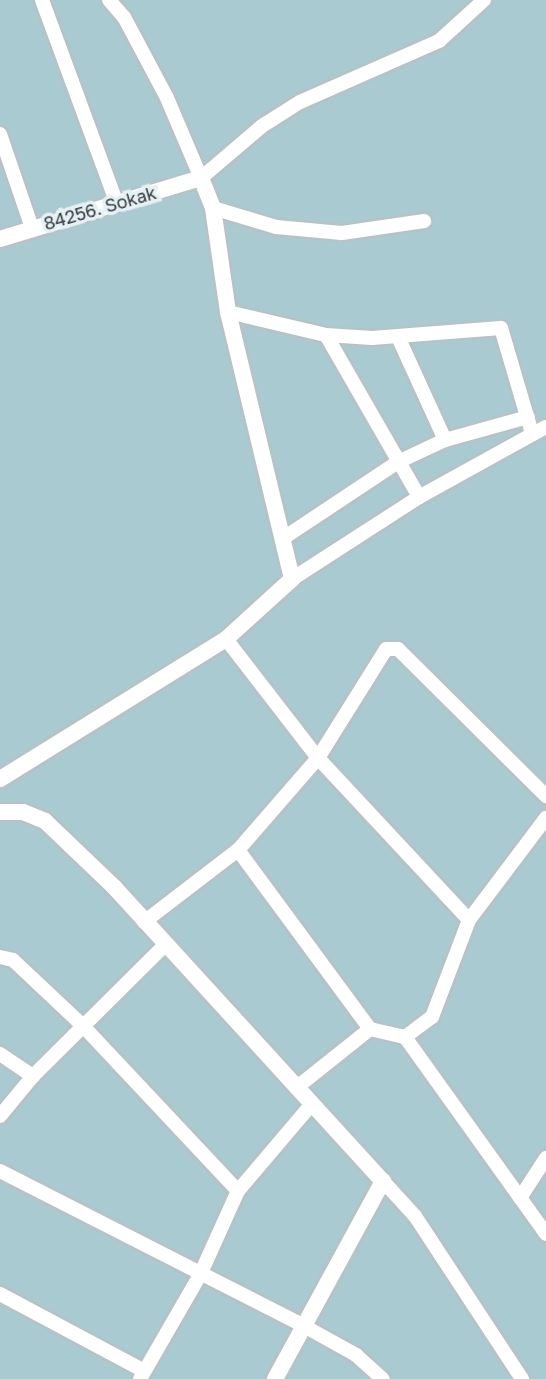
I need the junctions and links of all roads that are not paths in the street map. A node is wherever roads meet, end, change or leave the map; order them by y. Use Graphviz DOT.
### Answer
graph roads {
  1 [pos="43,0"];
  2 [pos="109,0"];
  3 [pos="484,0"];
  4 [pos="0,134"];
  5 [pos="201,178"];
  6 [pos="117,204"];
  7 [pos="213,208"];
  8 [pos="424,220"];
  9 [pos="32,228"];
  10 [pos="0,239"];
  11 [pos="229,312"];
  12 [pos="326,335"];
  13 [pos="398,339"];
  14 [pos="528,417"];
  15 [pos="539,430"];
  16 [pos="445,440"];
  17 [pos="398,462"];
  18 [pos="419,497"];
  19 [pos="282,539"];
  20 [pos="292,579"];
  21 [pos="226,639"];
  22 [pos="318,758"];
  23 [pos="0,779"];
  24 [pos="546,796"];
  25 [pos="0,812"];
  26 [pos="546,818"];
  27 [pos="238,850"];
  28 [pos="469,920"];
  29 [pos="144,922"];
  30 [pos="166,944"];
  31 [pos="0,957"];
  32 [pos="84,1027"];
  33 [pos="370,1029"];
  34 [pos="405,1037"];
  35 [pos="0,1054"];
  36 [pos="33,1076"];
  37 [pos="296,1088"];
  38 [pos="311,1105"];
  39 [pos="0,1116"];
  40 [pos="546,1158"];
  41 [pos="0,1171"];
  42 [pos="383,1181"];
  43 [pos="238,1191"];
  44 [pos="520,1198"];
  45 [pos="546,1234"];
  46 [pos="200,1275"];
  47 [pos="0,1294"];
  48 [pos="304,1326"];
  49 [pos="142,1375"];
  50 [pos="275,1379"];
  51 [pos="383,1379"];
  52 [pos="522,1379"];
  1 -- 6 [label="street"];
  2 -- 5 [label="street"];
  3 -- 5 [label="street"];
  4 -- 9 [label="street"];
  5 -- 6 [label="street, 84256. Sokak"];
  5 -- 7 [label="street"];
  6 -- 9 [label="street, 84256. Sokak"];
  7 -- 8 [label="street"];
  7 -- 11 [label="street"];
  9 -- 10 [label="street, 84256. Sokak"];
  11 -- 12 [label="street"];
  11 -- 19 [label="street"];
  12 -- 13 [label="street"];
  12 -- 17 [label="street"];
  13 -- 14 [label="street"];
  13 -- 16 [label="street"];
  14 -- 15 [label="street"];
  14 -- 16 [label="street"];
  15 -- 18 [label="street"];
  16 -- 17 [label="street"];
  17 -- 18 [label="street"];
  17 -- 19 [label="street"];
  18 -- 20 [label="street"];
  19 -- 20 [label="street"];
  20 -- 21 [label="street"];
  21 -- 22 [label="street"];
  21 -- 23 [label="street"];
  22 -- 24 [label="street"];
  22 -- 27 [label="street"];
  22 -- 28 [label="street"];
  25 -- 29 [label="street"];
  26 -- 28 [label="street"];
  27 -- 29 [label="street"];
  27 -- 33 [label="street"];
  28 -- 34 [label="street"];
  29 -- 30 [label="street"];
  30 -- 32 [label="street"];
  30 -- 37 [label="street"];
  31 -- 32 [label="street"];
  32 -- 36 [label="street"];
  32 -- 43 [label="street"];
  33 -- 34 [label="street"];
  33 -- 37 [label="street"];
  34 -- 44 [label="street"];
  35 -- 36 [label="street"];
  36 -- 39 [label="street"];
  37 -- 38 [label="street"];
  38 -- 42 [label="street"];
  38 -- 43 [label="street"];
  40 -- 44 [label="street"];
  41 -- 46 [label="street"];
  42 -- 48 [label="street"];
  42 -- 52 [label="street"];
  43 -- 46 [label="street"];
  44 -- 45 [label="street"];
  46 -- 48 [label="street"];
  46 -- 49 [label="street"];
  47 -- 49 [label="street"];
  48 -- 50 [label="street"];
  48 -- 51 [label="street"];
}
